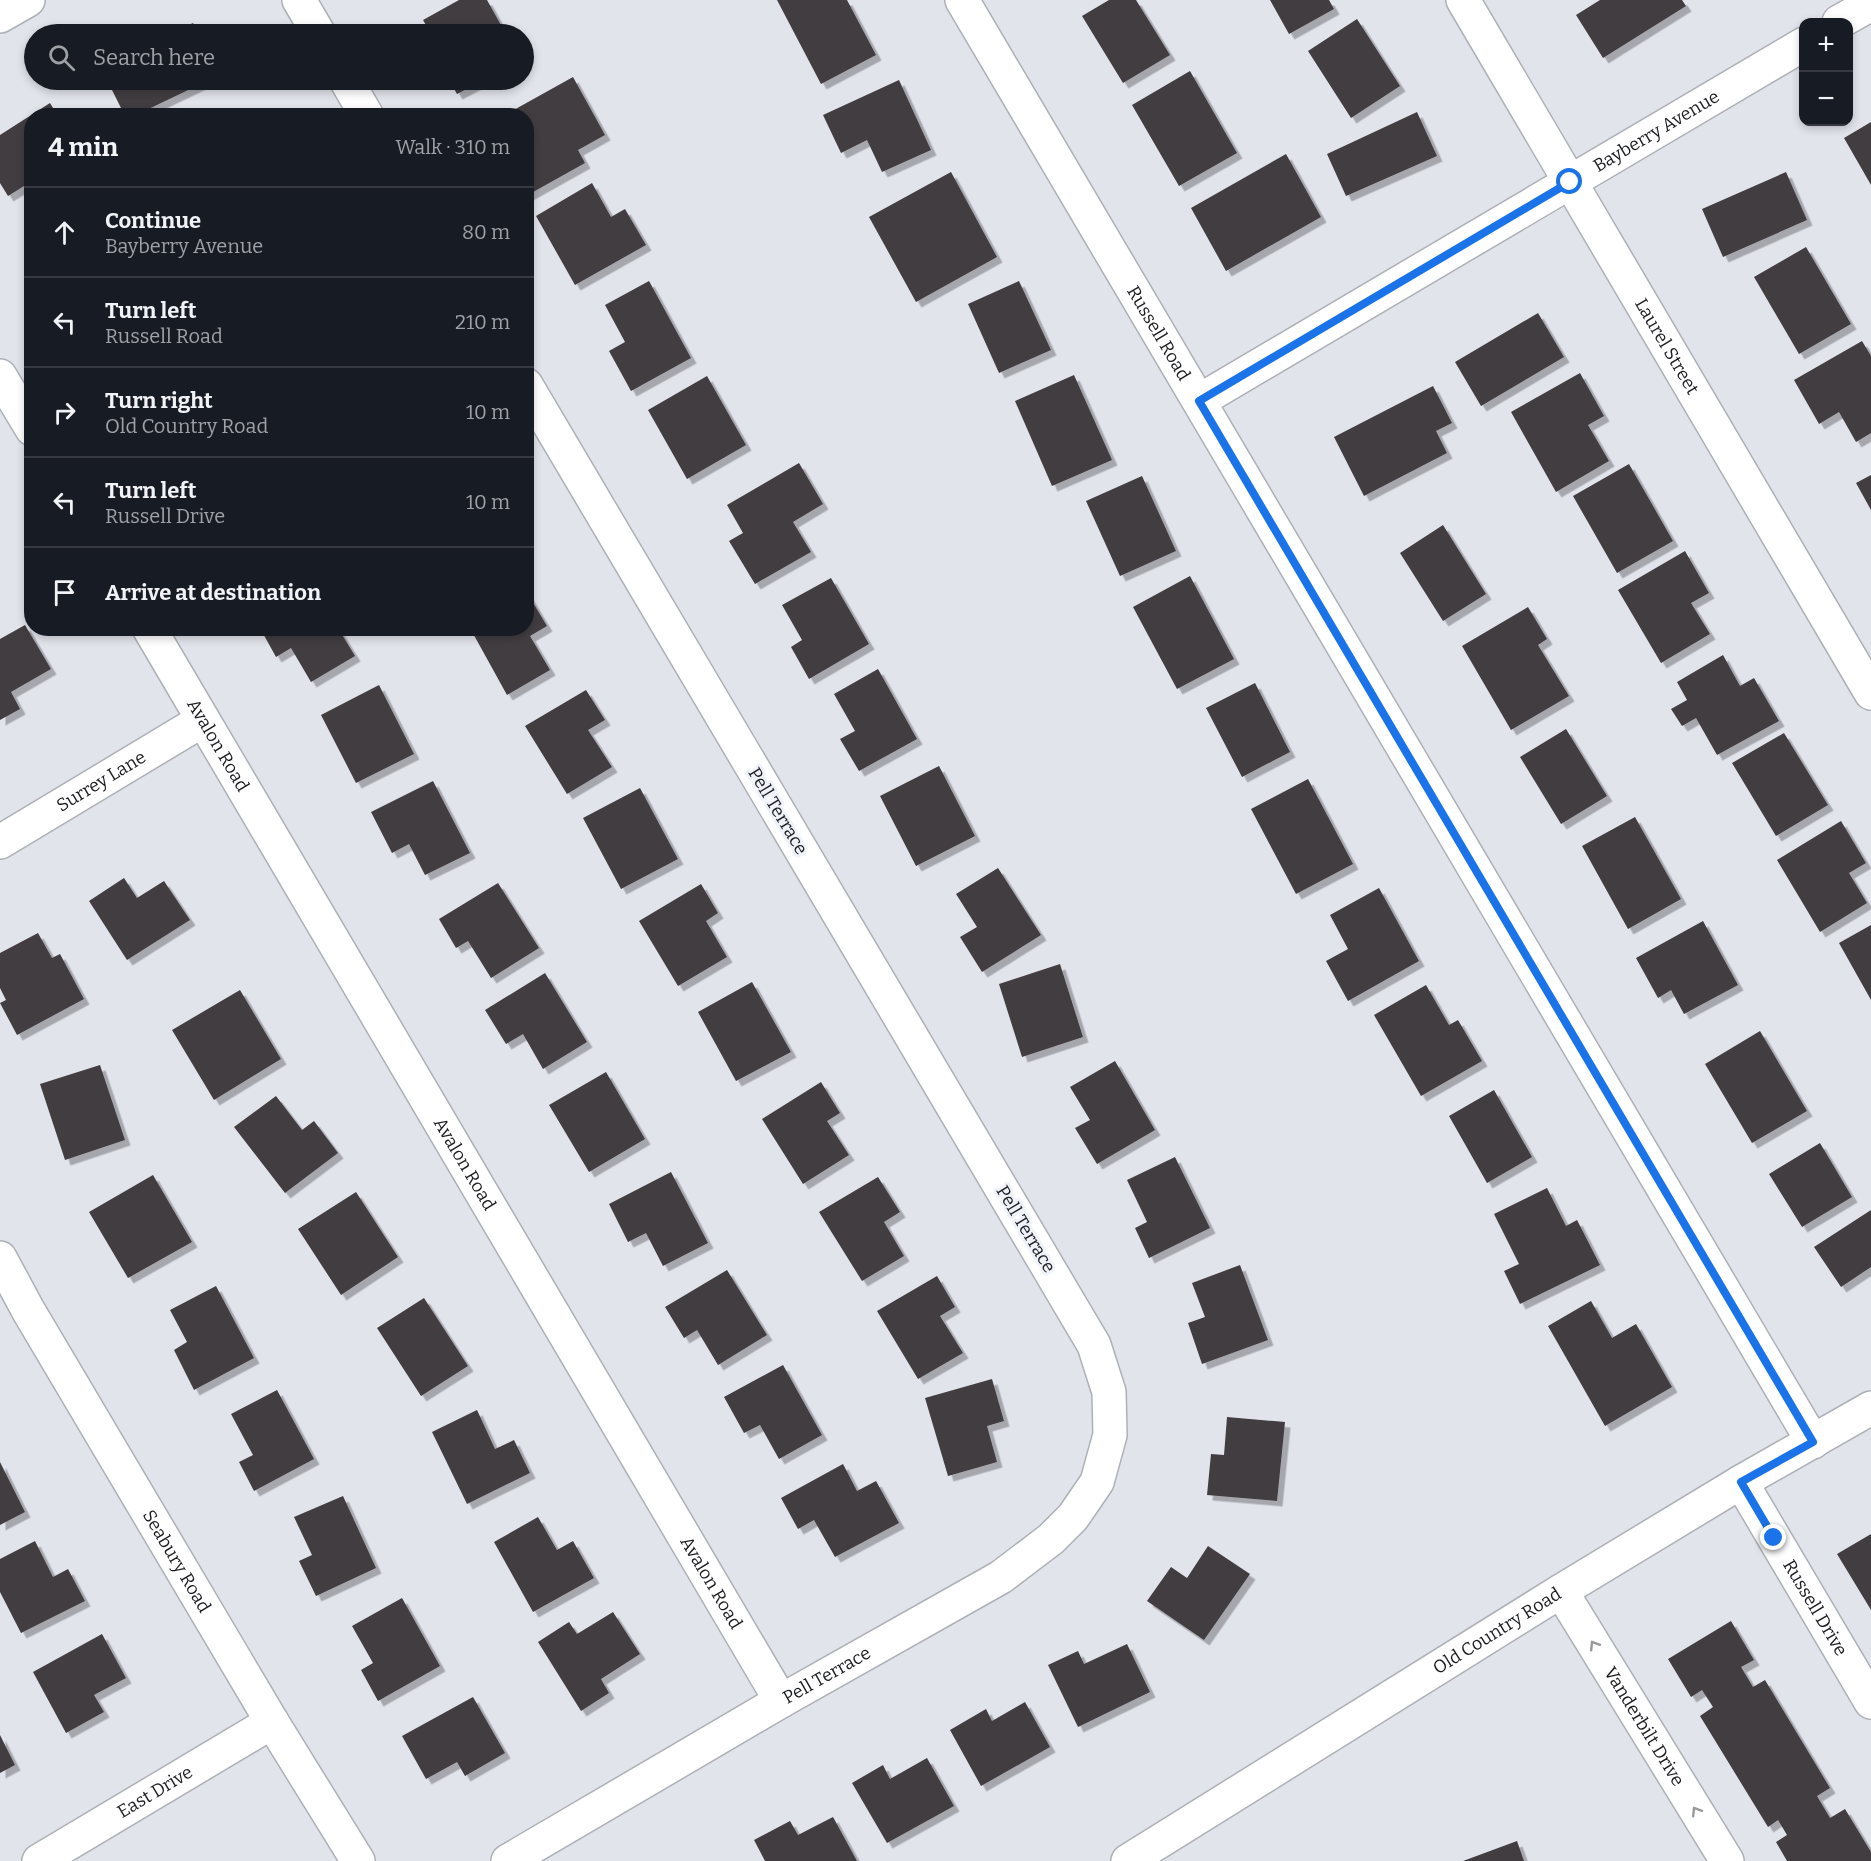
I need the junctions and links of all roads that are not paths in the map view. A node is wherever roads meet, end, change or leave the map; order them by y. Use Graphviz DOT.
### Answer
graph roads {
  1 [pos="28,0"];
  2 [pos="299,0"];
  3 [pos="962,0"];
  4 [pos="1463,0"];
  5 [pos="1871,4"];
  6 [pos="0,16"];
  7 [pos="1846,18"];
  8 [pos="313,24"];
  9 [pos="1799,46"];
  10 [pos="352,90"];
  11 [pos="362,108"];
  12 [pos="1570,182"];
  13 [pos="0,376"];
  14 [pos="534,399"];
  15 [pos="1199,401"];
  16 [pos="24,416"];
  17 [pos="154,636"];
  18 [pos="1871,693"];
  19 [pos="203,720"];
  20 [pos="0,842"];
  21 [pos="0,1258"];
  22 [pos="1871,1408"];
  23 [pos="1813,1442"];
  24 [pos="1741,1482"];
  25 [pos="1561,1591"];
  26 [pos="781,1701"];
  27 [pos="1871,1702"];
  28 [pos="272,1722"];
  29 [pos="39,1861"];
  30 [pos="358,1861"];
  31 [pos="508,1861"];
  32 [pos="1128,1861"];
  33 [pos="1727,1861"];
  1 -- 6 [label="street"];
  2 -- 8 [label="street"];
  3 -- 15 [label="street, Russell Road"];
  4 -- 12 [label="street, Laurel Street"];
  5 -- 7 [label="street"];
  9 -- 12 [label="street, Bayberry Avenue"];
  10 -- 11 [label="street"];
  12 -- 15 [label="street, Bayberry Avenue"];
  12 -- 18 [label="street, Laurel Street"];
  13 -- 16 [label="street"];
  14 -- 26 [label="street, Pell Terrace"];
  15 -- 23 [label="street, Russell Road"];
  17 -- 19 [label="street, Avalon Road"];
  19 -- 20 [label="street, Surrey Lane"];
  19 -- 26 [label="street, Avalon Road"];
  21 -- 28 [label="street, Seabury Road"];
  22 -- 23 [label="street, Old Country Road"];
  23 -- 24 [label="street, Old Country Road"];
  24 -- 25 [label="street, Old Country Road"];
  24 -- 27 [label="street, Russell Drive"];
  25 -- 32 [label="street, Old Country Road"];
  33 -- 25 [label="street, Vanderbilt Drive, one-way"];
  26 -- 31 [label="street, Pell Terrace"];
  28 -- 29 [label="street, East Drive"];
  28 -- 30 [label="street, Seabury Road"];
}
